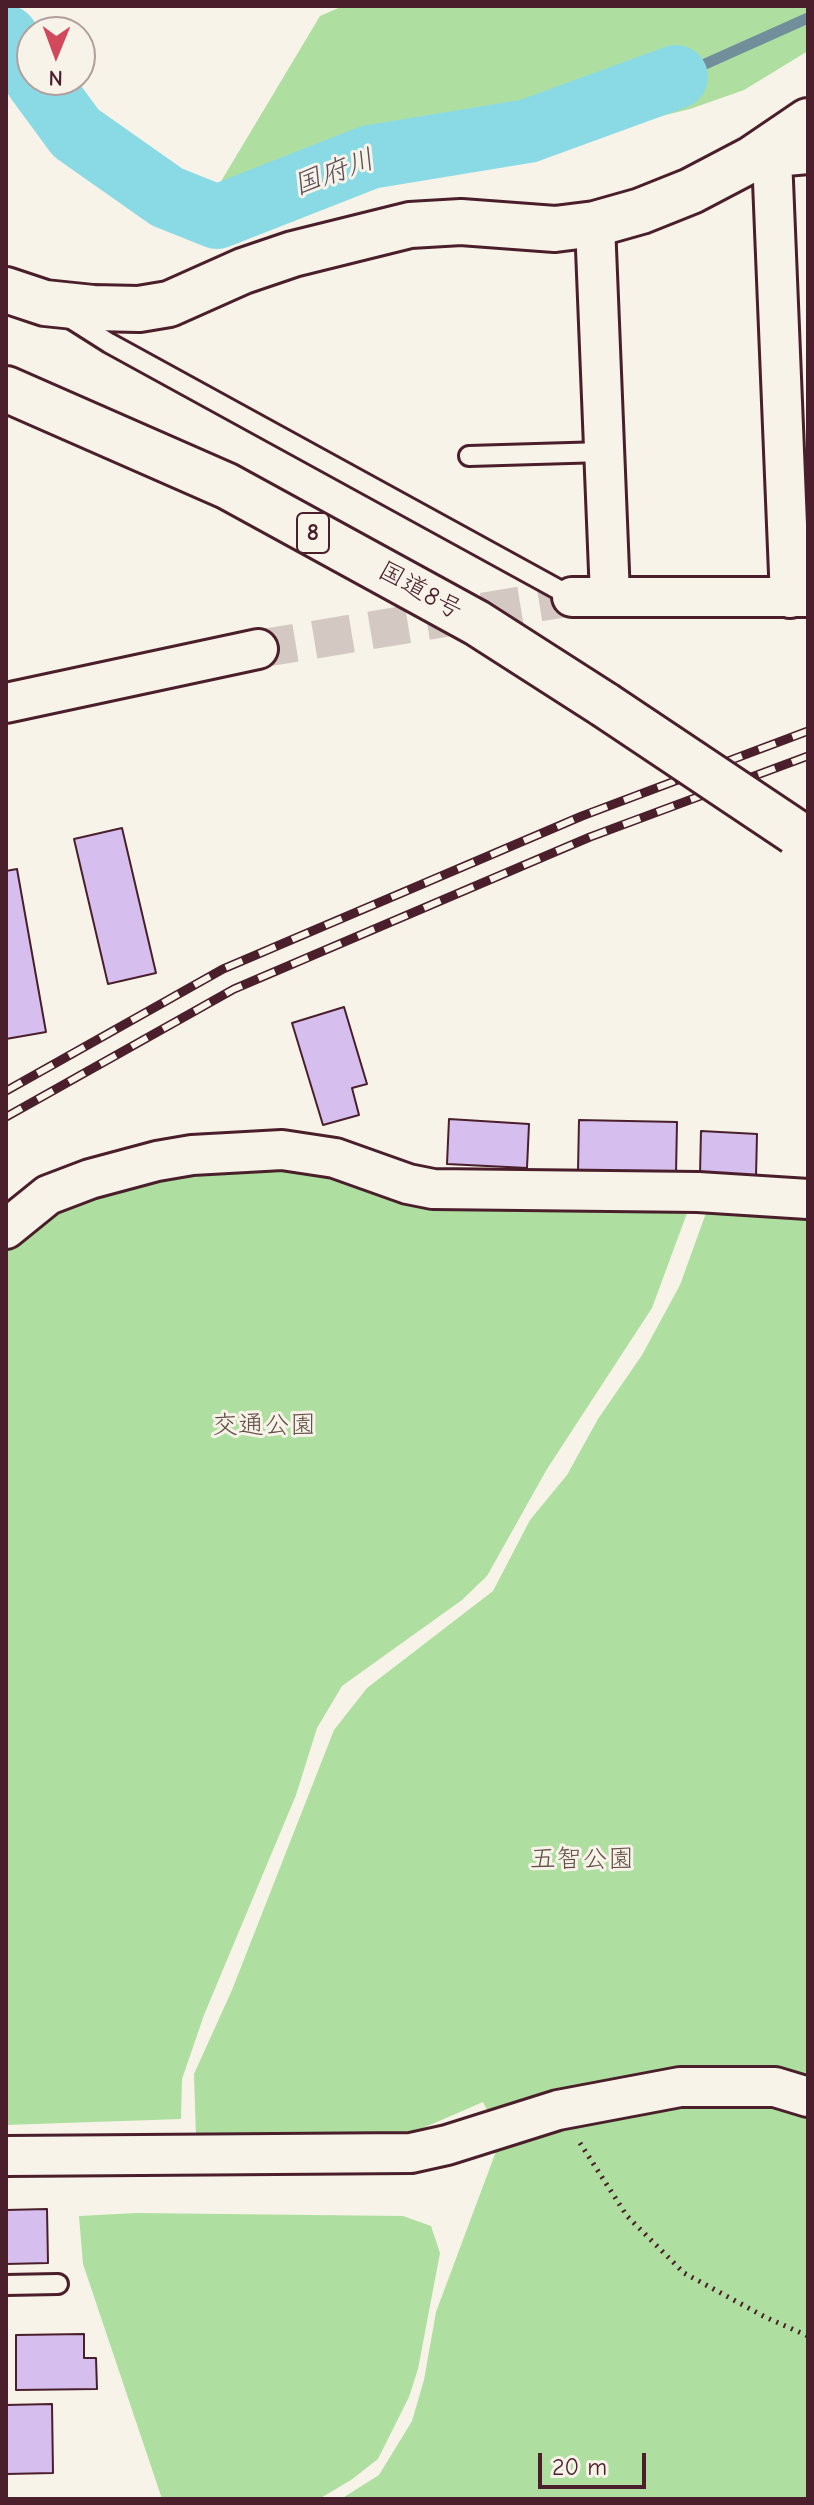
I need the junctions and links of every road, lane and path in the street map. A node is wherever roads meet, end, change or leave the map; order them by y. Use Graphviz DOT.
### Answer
graph roads {
  1 [pos="808,121"];
  2 [pos="777,157"];
  3 [pos="595,224"];
  4 [pos="26,296"];
  5 [pos="6,389"];
  6 [pos="603,452"];
  7 [pos="469,456"];
  8 [pos="610,596"];
  9 [pos="572,597"];
  10 [pos="799,598"];
  11 [pos="258,649"];
  12 [pos="6,703"];
  13 [pos="802,837"];
  14 [pos="808,1199"];
  15 [pos="6,1229"];
  16 [pos="808,2097"];
  17 [pos="558,2110"];
  18 [pos="6,2156"];
  19 [pos="58,2284"];
  20 [pos="6,2285"];
  21 [pos="808,2336"];
  1 -- 2 [label="main road"];
  2 -- 3 [label="main road"];
  2 -- 10 [label="street"];
  3 -- 4 [label="main road"];
  3 -- 6 [label="street"];
  4 -- 9 [label="lane"];
  5 -- 13 [label="main road, 国道8号 / 8, bridge"];
  6 -- 7 [label="lane"];
  6 -- 8 [label="street"];
  8 -- 9 [label="street"];
  8 -- 10 [label="street"];
  11 -- 12 [label="street"];
  14 -- 15 [label="street"];
  16 -- 17 [label="street"];
  17 -- 18 [label="street"];
  17 -- 21 [label="path"];
  19 -- 20 [label="lane"];
}
